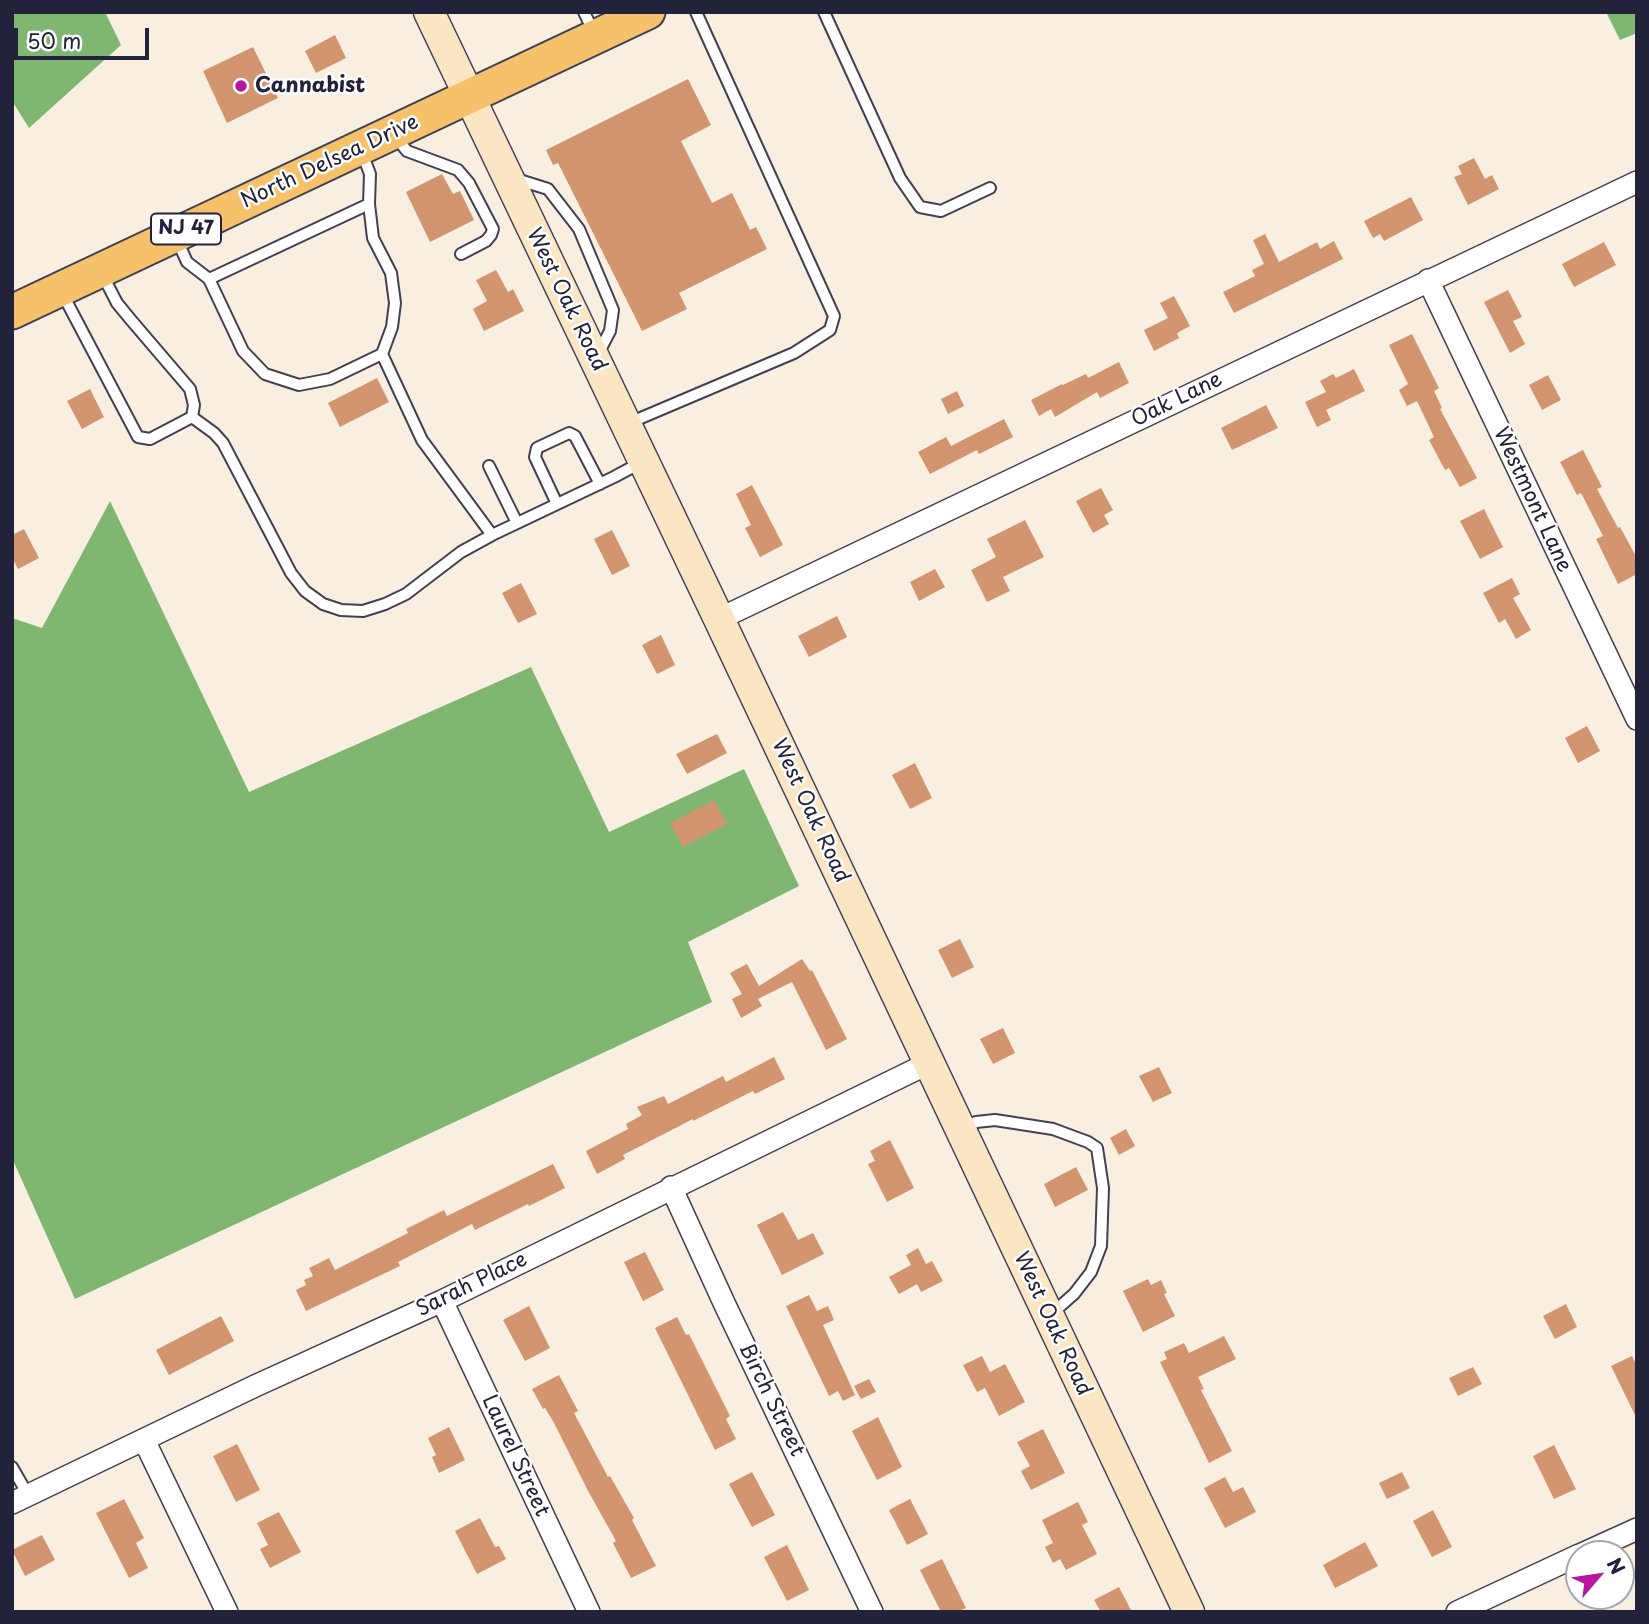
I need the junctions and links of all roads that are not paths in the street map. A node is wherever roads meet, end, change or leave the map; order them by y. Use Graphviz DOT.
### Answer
graph roads {
  1 [pos="429,12"];
  2 [pos="648,12"];
  3 [pos="696,12"];
  4 [pos="824,12"];
  5 [pos="590,24"];
  6 [pos="469,97"];
  7 [pos="393,133"];
  8 [pos="360,147"];
  9 [pos="507,177"];
  10 [pos="1637,182"];
  11 [pos="990,188"];
  12 [pos="369,204"];
  13 [pos="174,234"];
  14 [pos="461,254"];
  15 [pos="99,270"];
  16 [pos="209,279"];
  17 [pos="1428,280"];
  18 [pos="60,289"];
  19 [pos="12,312"];
  20 [pos="382,354"];
  21 [pos="595,360"];
  22 [pos="192,417"];
  23 [pos="626,424"];
  24 [pos="643,461"];
  25 [pos="489,466"];
  26 [pos="600,484"];
  27 [pos="557,504"];
  28 [pos="517,523"];
  29 [pos="492,535"];
  30 [pos="719,619"];
  31 [pos="1637,719"];
  32 [pos="929,1063"];
  33 [pos="961,1130"];
  34 [pos="671,1187"];
  35 [pos="442,1301"];
  36 [pos="1049,1316"];
  37 [pos="145,1440"];
  38 [pos="12,1466"];
  39 [pos="20,1499"];
  40 [pos="1637,1529"];
  41 [pos="1613,1540"];
  42 [pos="1565,1562"];
  43 [pos="227,1612"];
  44 [pos="589,1612"];
  45 [pos="872,1612"];
  46 [pos="1189,1612"];
  47 [pos="1457,1612"];
  1 -- 6 [label="street, West Oak Road"];
  2 -- 5 [label="main road, North Delsea Drive / NJ 47"];
  3 -- 23 [label="lane"];
  4 -- 11 [label="lane"];
  5 -- 6 [label="main road, North Delsea Drive / NJ 47"];
  6 -- 7 [label="main road, North Delsea Drive / NJ 47"];
  6 -- 9 [label="street, West Oak Road"];
  7 -- 8 [label="main road, North Delsea Drive / NJ 47"];
  7 -- 14 [label="lane"];
  8 -- 12 [label="lane"];
  8 -- 13 [label="main road, North Delsea Drive / NJ 47"];
  9 -- 21 [label="street, West Oak Road"];
  9 -- 21 [label="lane"];
  10 -- 17 [label="street, Oak Lane"];
  12 -- 16 [label="lane"];
  12 -- 20 [label="lane"];
  13 -- 15 [label="main road, North Delsea Drive / NJ 47"];
  13 -- 16 [label="lane"];
  15 -- 18 [label="main road, North Delsea Drive / NJ 47"];
  15 -- 22 [label="lane"];
  16 -- 20 [label="lane"];
  17 -- 30 [label="street, Oak Lane"];
  17 -- 31 [label="street, Westmont Lane"];
  18 -- 19 [label="main road, North Delsea Drive / NJ 47"];
  18 -- 22 [label="lane"];
  20 -- 29 [label="lane"];
  21 -- 23 [label="street, West Oak Road"];
  22 -- 29 [label="lane"];
  23 -- 24 [label="street, West Oak Road"];
  24 -- 26 [label="lane"];
  24 -- 30 [label="street, West Oak Road"];
  25 -- 28 [label="lane"];
  26 -- 27 [label="lane"];
  26 -- 27 [label="lane"];
  27 -- 28 [label="lane"];
  28 -- 29 [label="lane"];
  30 -- 32 [label="street, West Oak Road"];
  32 -- 33 [label="street, West Oak Road"];
  32 -- 34 [label="street, Sarah Place"];
  33 -- 36 [label="street, West Oak Road"];
  33 -- 36 [label="lane"];
  34 -- 35 [label="street, Sarah Place"];
  34 -- 45 [label="street, Birch Street"];
  35 -- 37 [label="street, Sarah Place"];
  35 -- 44 [label="street, Laurel Street"];
  36 -- 46 [label="street, West Oak Road"];
  37 -- 39 [label="street, Sarah Place"];
  37 -- 43 [label="street"];
  38 -- 39 [label="lane"];
  40 -- 41 [label="street"];
  42 -- 47 [label="street"];
}
